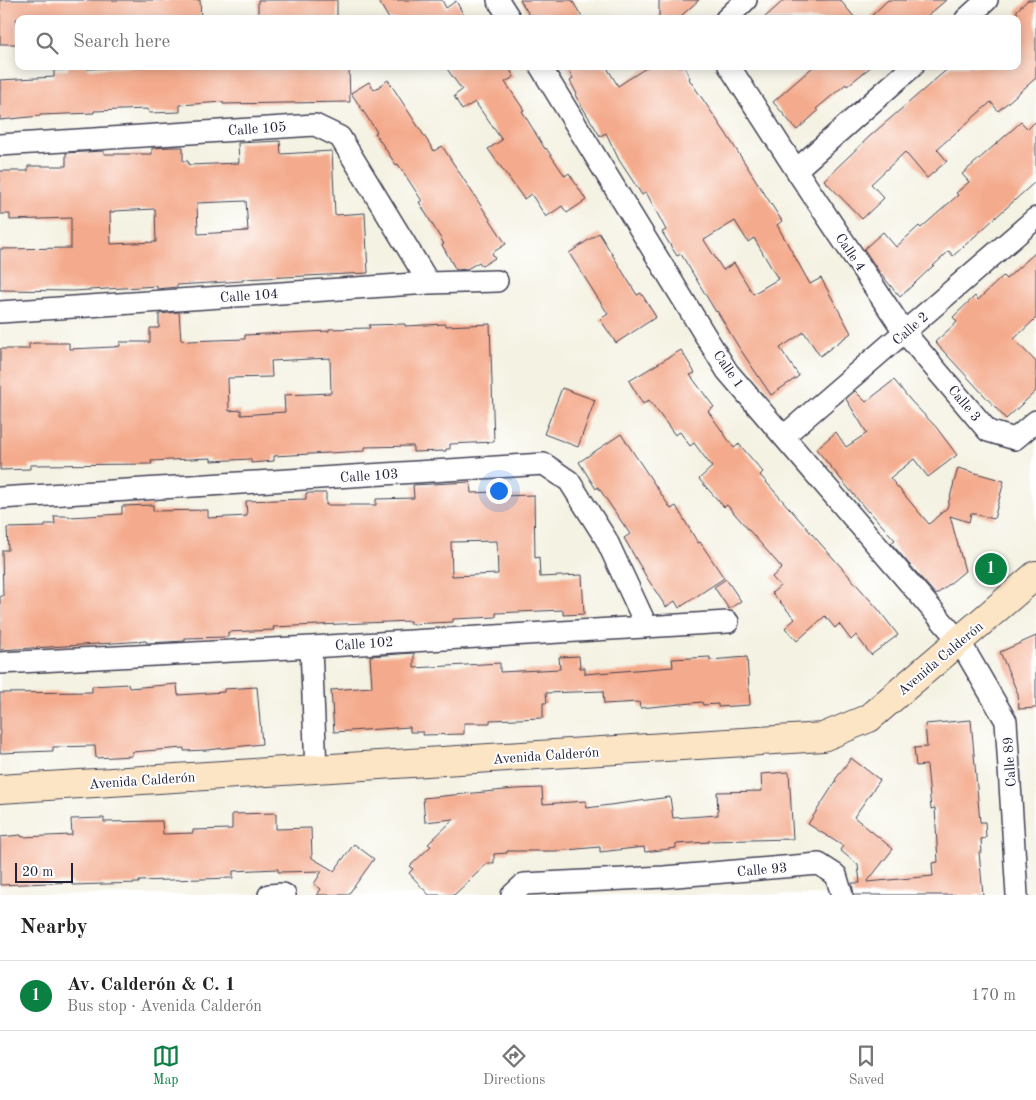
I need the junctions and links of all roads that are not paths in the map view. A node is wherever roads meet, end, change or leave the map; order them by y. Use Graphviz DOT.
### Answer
graph roads {
  1 [pos="498,0"];
  2 [pos="746,0"];
  3 [pos="987,0"];
  4 [pos="507,15"];
  5 [pos="730,15"];
  6 [pos="970,15"];
  7 [pos="542,70"];
  8 [pos="732,70"];
  9 [pos="908,70"];
  10 [pos="0,145"];
  11 [pos="796,170"];
  12 [pos="1036,218"];
  13 [pos="497,281"];
  14 [pos="429,283"];
  15 [pos="0,312"];
  16 [pos="905,333"];
  17 [pos="1036,421"];
  18 [pos="784,436"];
  19 [pos="0,498"];
  20 [pos="1036,575"];
  21 [pos="728,622"];
  22 [pos="646,625"];
  23 [pos="960,642"];
  24 [pos="311,647"];
  25 [pos="0,663"];
  26 [pos="316,770"];
  27 [pos="0,789"];
  28 [pos="665,886"];
  29 [pos="270,895"];
  30 [pos="285,895"];
  31 [pos="512,895"];
  32 [pos="842,895"];
  33 [pos="1017,895"];
  1 -- 4 [label="street"];
  2 -- 5 [label="street"];
  3 -- 6 [label="street"];
  7 -- 18 [label="street, Calle 1"];
  8 -- 11 [label="street, Calle 4"];
  9 -- 11 [label="street"];
  10 -- 14 [label="street, Calle 105"];
  11 -- 16 [label="street, Calle 4"];
  12 -- 16 [label="street, Calle 2"];
  13 -- 14 [label="street, Calle 104"];
  14 -- 15 [label="street, Calle 104"];
  16 -- 17 [label="street, Calle 3"];
  16 -- 18 [label="street, Calle 2"];
  18 -- 23 [label="street, Calle 1"];
  19 -- 22 [label="street, Calle 103"];
  20 -- 23 [label="street, Avenida Calderón"];
  21 -- 22 [label="street, Calle 102"];
  22 -- 24 [label="street, Calle 102"];
  23 -- 26 [label="street, Avenida Calderón"];
  23 -- 33 [label="street, Calle 89"];
  24 -- 25 [label="street, Calle 102"];
  24 -- 26 [label="street"];
  26 -- 27 [label="street, Avenida Calderón"];
  28 -- 31 [label="street, Calle 93"];
  28 -- 32 [label="street, Calle 93"];
  29 -- 30 [label="street"];
}
